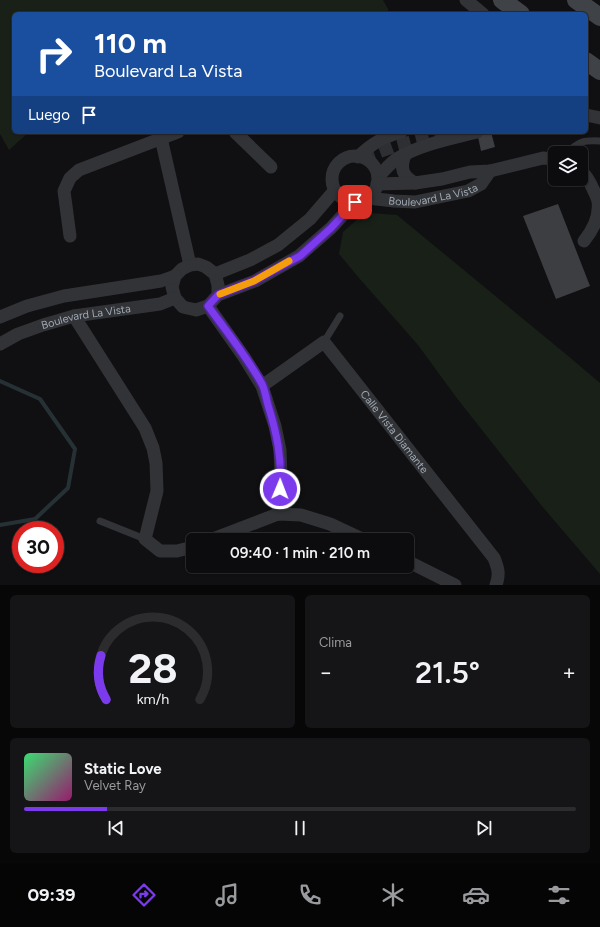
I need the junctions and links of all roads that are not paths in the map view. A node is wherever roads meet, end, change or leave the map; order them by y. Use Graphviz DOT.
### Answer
graph roads {
  1 [pos="466,0"];
  2 [pos="576,0"];
  3 [pos="481,12"];
  4 [pos="600,17"];
  5 [pos="588,62"];
  6 [pos="600,71"];
  7 [pos="588,115"];
  8 [pos="600,118"];
  9 [pos="172,134"];
  10 [pos="237,134"];
  11 [pos="392,134"];
  12 [pos="469,134"];
  13 [pos="161,138"];
  14 [pos="600,141"];
  15 [pos="575,146"];
  16 [pos="405,155"];
  17 [pos="358,157"];
  18 [pos="548,159"];
  19 [pos="271,166"];
  20 [pos="490,171"];
  21 [pos="588,179"];
  22 [pos="378,181"];
  23 [pos="415,183"];
  24 [pos="335,190"];
  25 [pos="368,198"];
  26 [pos="355,202"];
  27 [pos="70,236"];
  28 [pos="584,241"];
  29 [pos="190,265"];
  30 [pos="215,274"];
  31 [pos="176,276"];
  32 [pos="218,295"];
  33 [pos="175,298"];
  34 [pos="208,306"];
  35 [pos="74,316"];
  36 [pos="340,316"];
  37 [pos="0,317"];
  38 [pos="324,342"];
  39 [pos="0,344"];
  40 [pos="262,386"];
  41 [pos="278,514"];
  42 [pos="100,521"];
  43 [pos="228,533"];
  44 [pos="349,533"];
  45 [pos="145,539"];
  46 [pos="186,548"];
  47 [pos="414,564"];
  48 [pos="455,585"];
  49 [pos="496,585"];
  1 -- 3 [label="street"];
  2 -- 4 [label="main road"];
  5 -- 6 [label="main road"];
  7 -- 8 [label="street"];
  9 -- 13 [label="street"];
  10 -- 19 [label="street"];
  11 -- 17 [label="street"];
  12 -- 16 [label="street"];
  13 -- 27 [label="street"];
  13 -- 29 [label="street"];
  14 -- 15 [label="lane"];
  16 -- 22 [label="street"];
  16 -- 23 [label="street"];
  17 -- 22 [label="street"];
  17 -- 24 [label="street"];
  18 -- 20 [label="street, Boulevard La Vista"];
  20 -- 23 [label="street, Boulevard La Vista"];
  20 -- 25 [label="street, Boulevard La Vista"];
  21 -- 28 [label="street"];
  22 -- 23 [label="street, Boulevard La Vista"];
  22 -- 25 [label="street"];
  24 -- 26 [label="street"];
  24 -- 30 [label="street"];
  25 -- 26 [label="street"];
  26 -- 32 [label="street"];
  29 -- 30 [label="street"];
  29 -- 31 [label="street"];
  30 -- 32 [label="street"];
  31 -- 33 [label="street"];
  31 -- 37 [label="street, Boulevard La Vista"];
  32 -- 34 [label="street"];
  33 -- 34 [label="street"];
  33 -- 35 [label="street, Boulevard La Vista"];
  34 -- 40 [label="street"];
  35 -- 39 [label="street, Boulevard La Vista"];
  35 -- 45 [label="street"];
  36 -- 38 [label="lane"];
  38 -- 40 [label="street"];
  38 -- 49 [label="street, Calle Vista Diamante"];
  40 -- 41 [label="street"];
  41 -- 43 [label="street"];
  41 -- 44 [label="street"];
  42 -- 45 [label="lane"];
  45 -- 46 [label="street"];
  47 -- 48 [label="street"];
}
